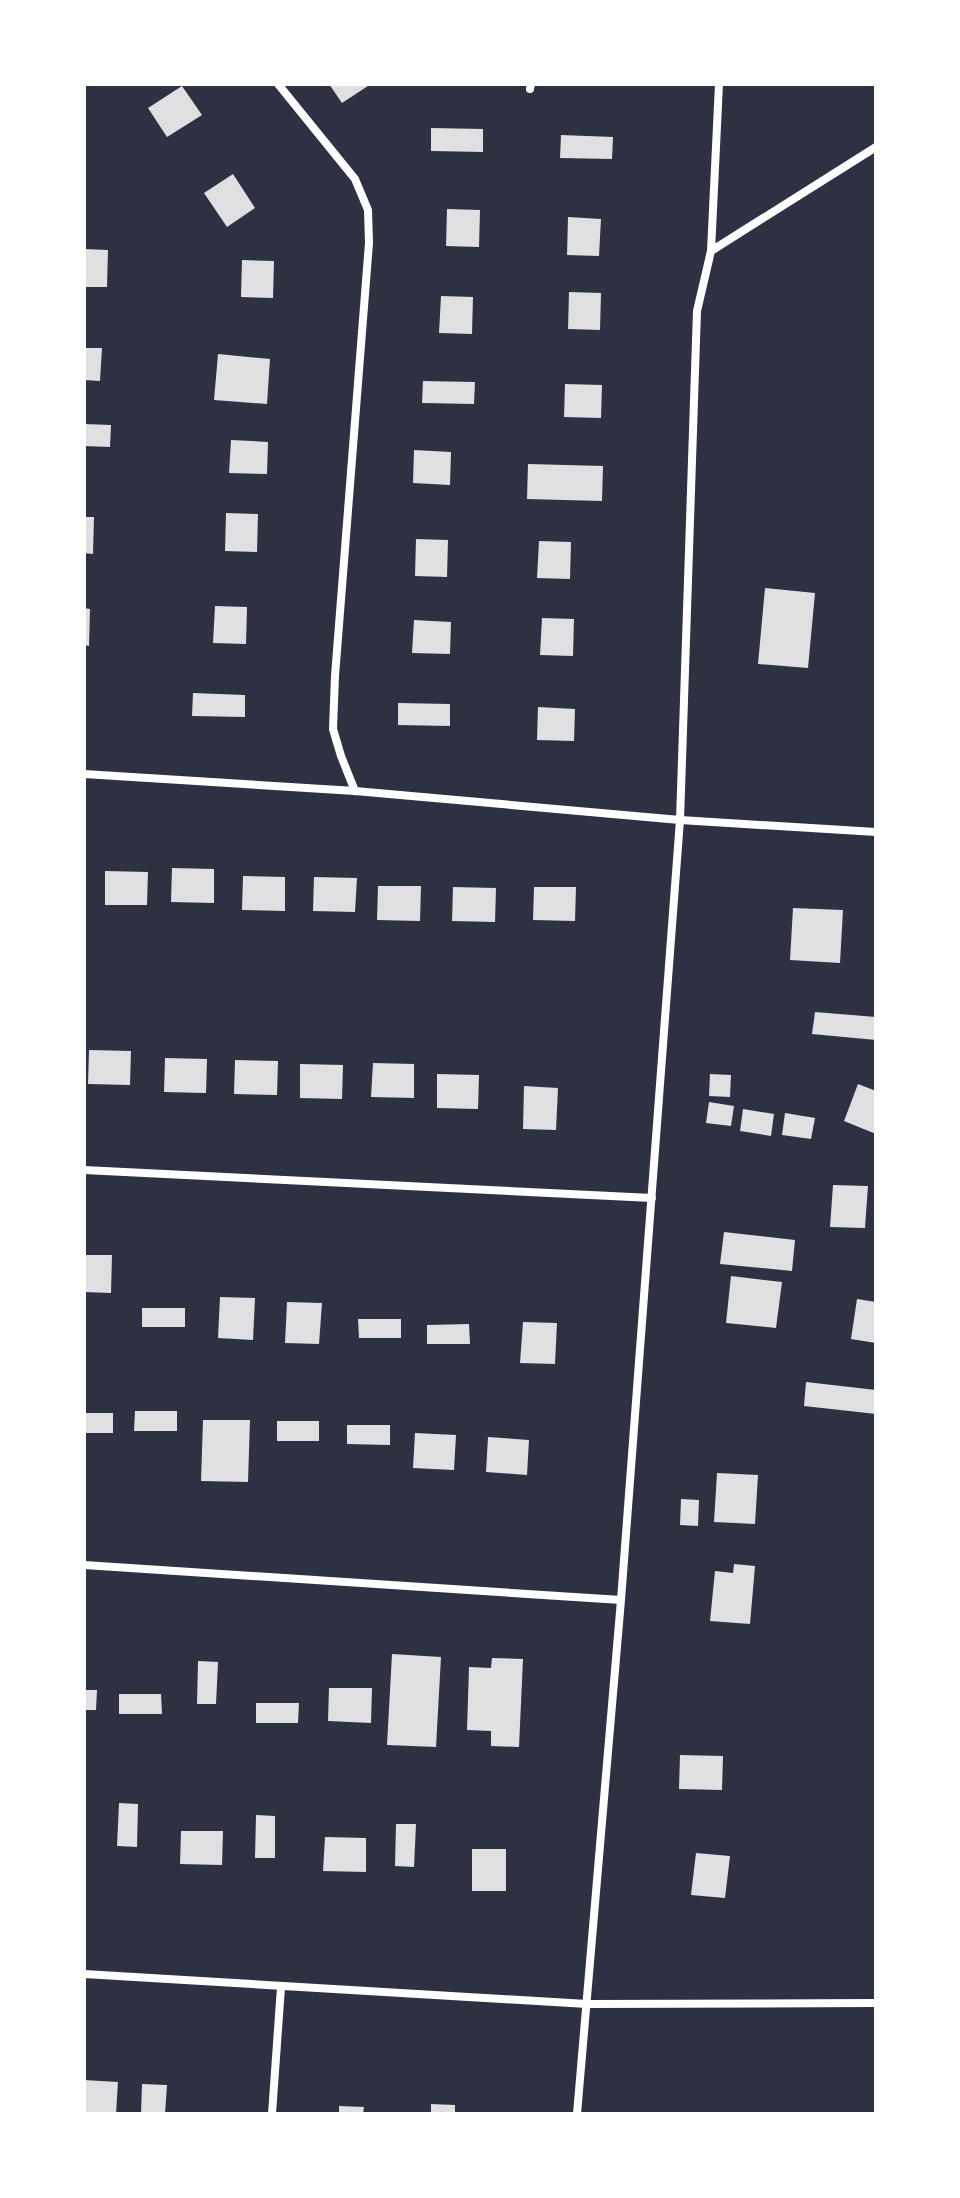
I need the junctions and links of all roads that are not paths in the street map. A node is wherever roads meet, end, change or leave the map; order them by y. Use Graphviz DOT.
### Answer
graph roads {
  1 [pos="278,84"];
  2 [pos="719,84"];
  3 [pos="876,147"];
  4 [pos="711,251"];
  5 [pos="84,774"];
  6 [pos="355,791"];
  7 [pos="680,820"];
  8 [pos="876,832"];
  9 [pos="84,1170"];
  10 [pos="652,1198"];
  11 [pos="84,1565"];
  12 [pos="621,1600"];
  13 [pos="84,1974"];
  14 [pos="281,1987"];
  15 [pos="876,2003"];
  16 [pos="587,2004"];
  17 [pos="272,2114"];
  18 [pos="577,2114"];
  1 -- 6 [label="street"];
  2 -- 4 [label="street"];
  3 -- 4 [label="street"];
  4 -- 7 [label="street"];
  5 -- 6 [label="street"];
  6 -- 7 [label="street"];
  7 -- 8 [label="street"];
  7 -- 10 [label="street"];
  9 -- 10 [label="street"];
  10 -- 12 [label="street"];
  11 -- 12 [label="street"];
  12 -- 16 [label="street"];
  13 -- 14 [label="street"];
  14 -- 16 [label="street"];
  14 -- 17 [label="street"];
  15 -- 16 [label="street"];
  16 -- 18 [label="street"];
}
